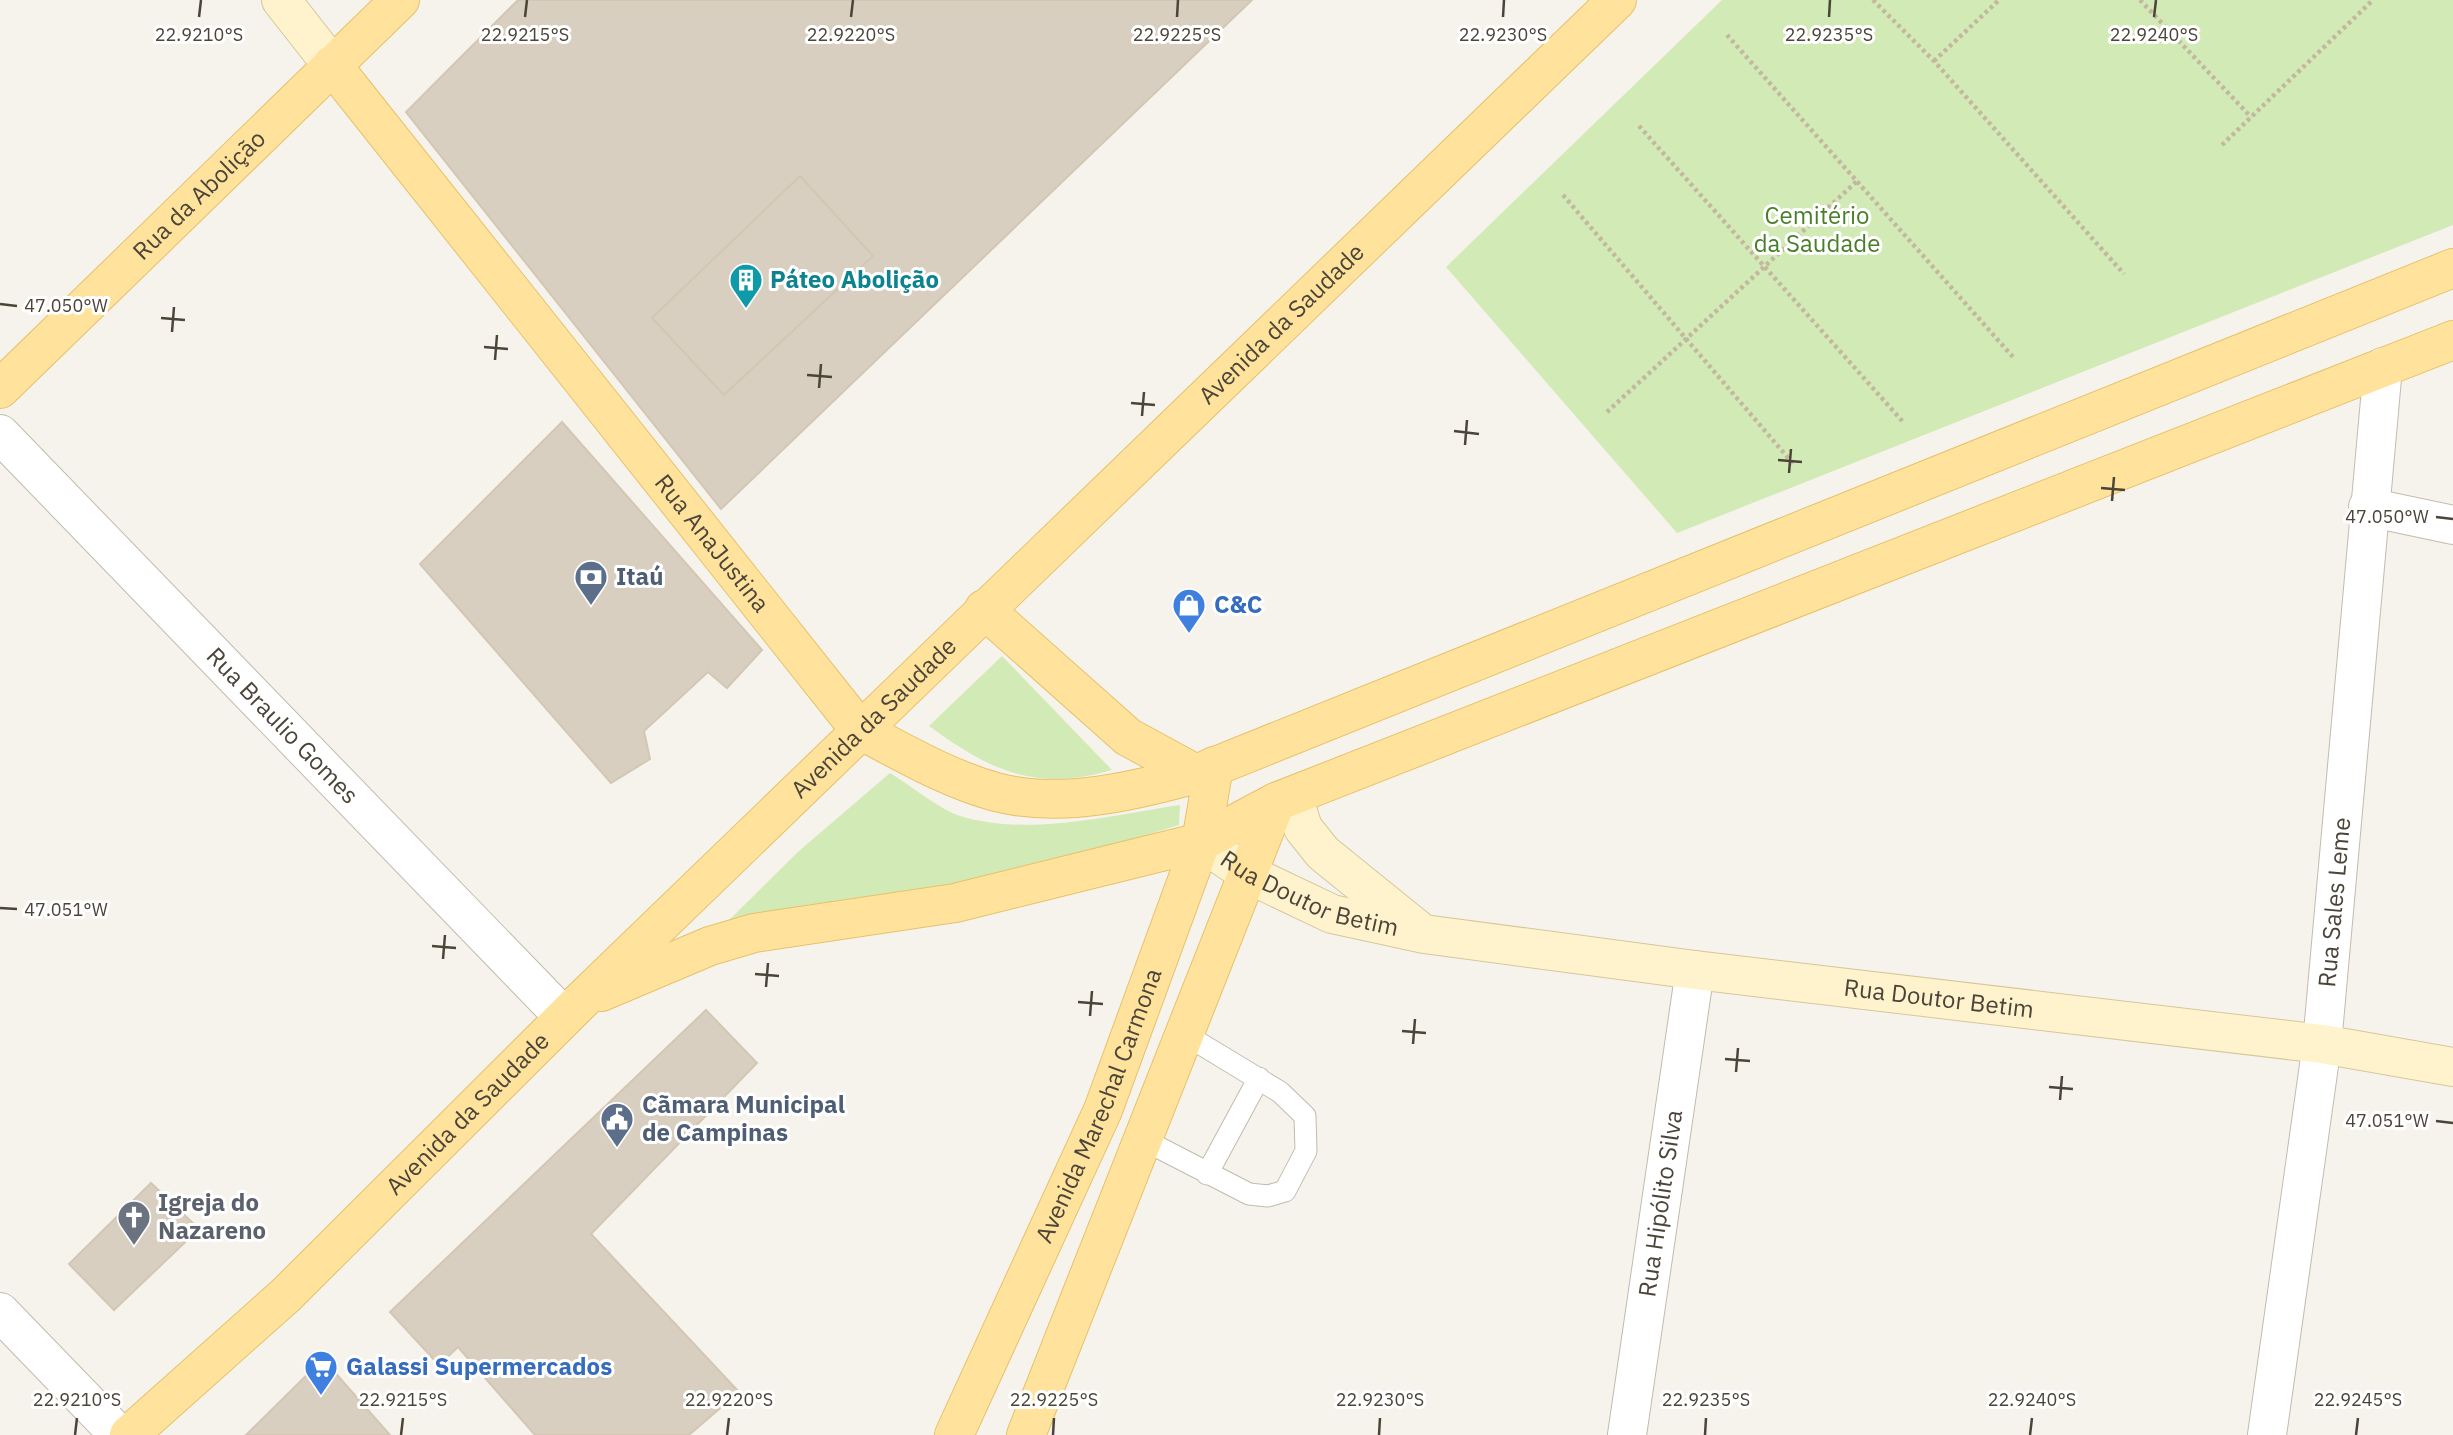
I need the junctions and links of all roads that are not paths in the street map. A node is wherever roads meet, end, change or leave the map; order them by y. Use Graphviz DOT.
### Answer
graph roads {
  1 [pos="281,0"];
  2 [pos="400,0"];
  3 [pos="1617,0"];
  4 [pos="332,65"];
  5 [pos="2453,268"];
  6 [pos="2453,340"];
  7 [pos="2383,367"];
  8 [pos="0,389"];
  9 [pos="0,435"];
  10 [pos="2368,507"];
  11 [pos="2453,525"];
  12 [pos="984,610"];
  13 [pos="860,730"];
  14 [pos="1205,770"];
  15 [pos="1284,799"];
  16 [pos="1201,842"];
  17 [pos="1250,875"];
  18 [pos="1424,934"];
  19 [pos="1695,970"];
  20 [pos="572,1009"];
  21 [pos="1186,1035"];
  22 [pos="2322,1044"];
  23 [pos="2453,1068"];
  24 [pos="1259,1079"];
  25 [pos="1144,1140"];
  26 [pos="1207,1174"];
  27 [pos="0,1311"];
  28 [pos="119,1435"];
  29 [pos="129,1435"];
  30 [pos="954,1435"];
  31 [pos="1026,1435"];
  32 [pos="1627,1435"];
  33 [pos="2267,1435"];
  1 -- 4 [label="street"];
  2 -- 4 [label="main road, Rua da Abolição"];
  3 -- 12 [label="main road, Avenida da Saudade"];
  4 -- 8 [label="main road, Rua da Abolição"];
  4 -- 13 [label="main road, Rua AnaJustina"];
  5 -- 14 [label="main road, Rua AnaJustina"];
  6 -- 7 [label="main road"];
  7 -- 10 [label="street, Rua Sales Leme"];
  7 -- 15 [label="main road"];
  9 -- 20 [label="street, Rua Braulio Gomes"];
  10 -- 11 [label="street"];
  10 -- 22 [label="street, Rua Sales Leme"];
  12 -- 13 [label="main road, Avenida da Saudade"];
  12 -- 14 [label="main road"];
  13 -- 14 [label="main road, Rua AnaJustina"];
  13 -- 20 [label="main road, Avenida da Saudade"];
  14 -- 16 [label="main road, Avenida Marechal Carmona"];
  15 -- 16 [label="main road"];
  15 -- 17 [label="main road"];
  15 -- 18 [label="street, Rua Doutor Betim"];
  16 -- 17 [label="street, Rua Doutor Betim"];
  16 -- 20 [label="main road"];
  16 -- 30 [label="main road, Avenida Marechal Carmona"];
  17 -- 18 [label="street, Rua Doutor Betim"];
  17 -- 21 [label="main road"];
  18 -- 19 [label="street, Rua Doutor Betim"];
  19 -- 22 [label="street, Rua Doutor Betim"];
  19 -- 32 [label="street, Rua Hipólito Silva"];
  20 -- 29 [label="main road, Avenida da Saudade"];
  21 -- 24 [label="lane"];
  21 -- 25 [label="main road"];
  22 -- 23 [label="street, Rua Doutor Betim"];
  22 -- 33 [label="street, Rua Sales Leme"];
  24 -- 26 [label="lane"];
  24 -- 26 [label="lane"];
  25 -- 26 [label="lane"];
  25 -- 31 [label="main road"];
  27 -- 28 [label="street"];
}
